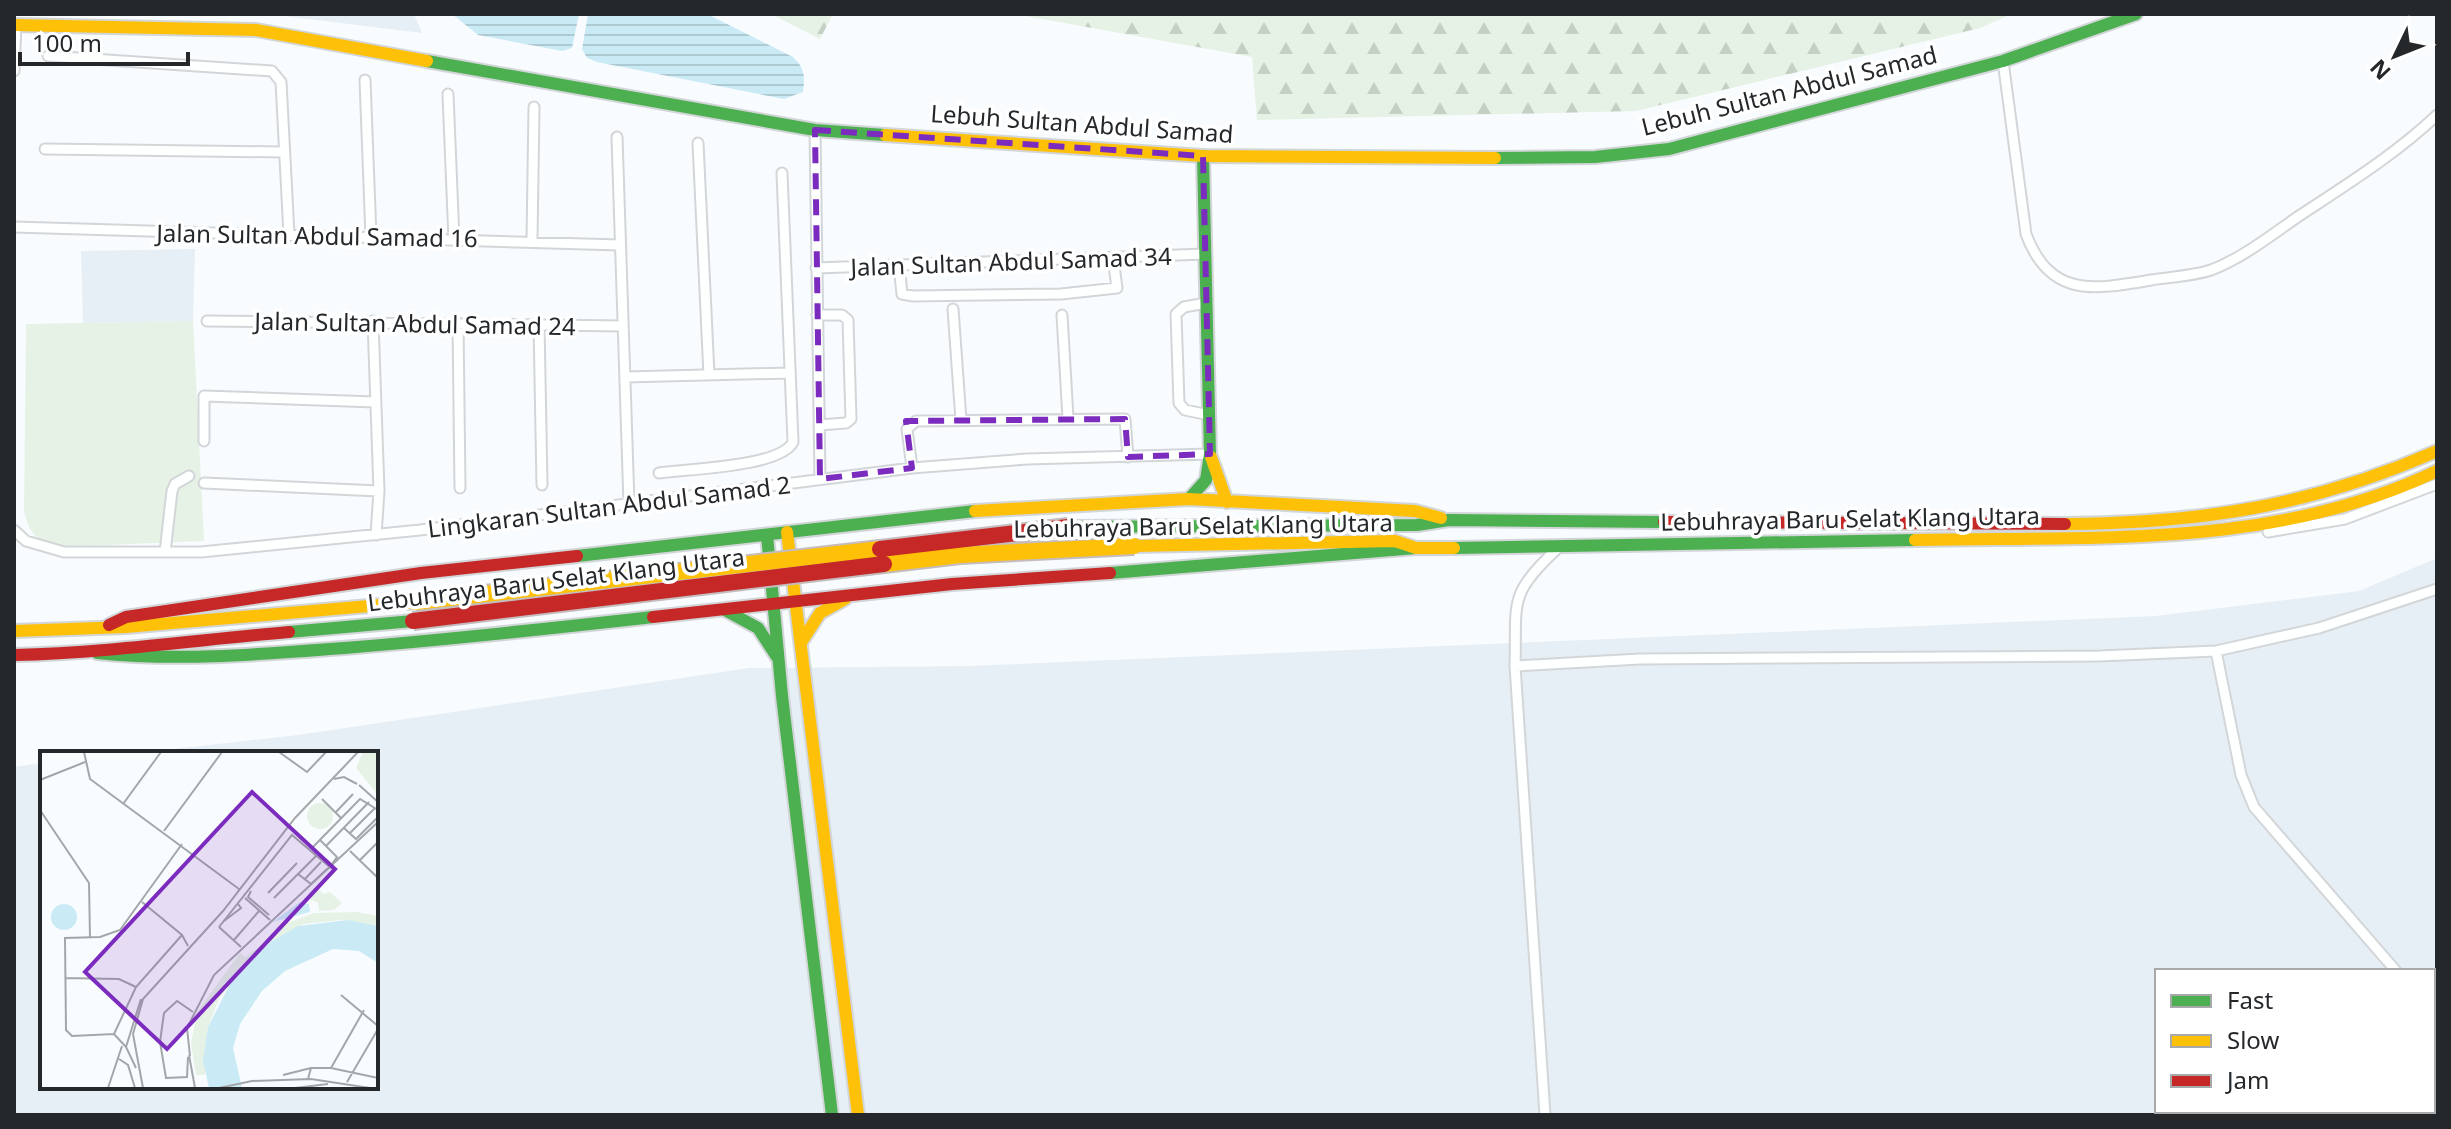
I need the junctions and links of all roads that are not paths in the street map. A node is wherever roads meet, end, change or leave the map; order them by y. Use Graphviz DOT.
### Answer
graph roads {
  1 [pos="2136,14"];
  2 [pos="15,25"];
  3 [pos="48,56"];
  4 [pos="2003,61"];
  5 [pos="14,71"];
  6 [pos="365,80"];
  7 [pos="448,94"];
  8 [pos="534,107"];
  9 [pos="2437,115"];
  10 [pos="815,130"];
  11 [pos="617,137"];
  12 [pos="698,143"];
  13 [pos="45,149"];
  14 [pos="284,152"];
  15 [pos="1203,156"];
  16 [pos="782,173"];
  17 [pos="14,227"];
  18 [pos="289,235"];
  19 [pos="371,237"];
  20 [pos="454,240"];
  21 [pos="532,240"];
  22 [pos="620,245"];
  23 [pos="1205,254"];
  24 [pos="1113,258"];
  25 [pos="899,265"];
  26 [pos="816,268"];
  27 [pos="1206,303"];
  28 [pos="953,309"];
  29 [pos="817,315"];
  30 [pos="1062,315"];
  31 [pos="207,321"];
  32 [pos="373,321"];
  33 [pos="458,323"];
  34 [pos="539,324"];
  35 [pos="623,326"];
  36 [pos="789,373"];
  37 [pos="709,375"];
  38 [pos="625,377"];
  39 [pos="375,402"];
  40 [pos="1209,415"];
  41 [pos="1068,418"];
  42 [pos="961,420"];
  43 [pos="819,425"];
  44 [pos="204,441"];
  45 [pos="2437,451"];
  46 [pos="1210,454"];
  47 [pos="1128,457"];
  48 [pos="912,468"];
  49 [pos="2437,471"];
  50 [pos="659,473"];
  51 [pos="189,476"];
  52 [pos="820,479"];
  53 [pos="204,483"];
  54 [pos="2437,484"];
  55 [pos="542,485"];
  56 [pos="460,488"];
  57 [pos="379,491"];
  58 [pos="1189,499"];
  59 [pos="1227,502"];
  60 [pos="629,504"];
  61 [pos="1449,520"];
  62 [pos="14,530"];
  63 [pos="787,532"];
  64 [pos="2218,533"];
  65 [pos="376,535"];
  66 [pos="767,535"];
  67 [pos="1416,548"];
  68 [pos="1558,549"];
  69 [pos="165,552"];
  70 [pos="2437,589"];
  71 [pos="854,595"];
  72 [pos="797,600"];
  73 [pos="772,604"];
  74 [pos="725,610"];
  75 [pos="109,625"];
  76 [pos="14,631"];
  77 [pos="802,641"];
  78 [pos="2216,651"];
  79 [pos="97,653"];
  80 [pos="14,655"];
  81 [pos="777,657"];
  82 [pos="1515,666"];
  83 [pos="2394,969"];
  84 [pos="850,1053"];
  85 [pos="825,1057"];
  86 [pos="832,1115"];
  87 [pos="858,1115"];
  88 [pos="1545,1115"];
  1 -- 4 [label="main road, Lebuh Sultan Abdul Samad"];
  2 -- 5 [label="street"];
  2 -- 10 [label="main road, Lebuh Sultan Abdul Samad"];
  3 -- 14 [label="street"];
  4 -- 9 [label="street"];
  4 -- 15 [label="main road, Lebuh Sultan Abdul Samad"];
  6 -- 19 [label="street"];
  7 -- 20 [label="street"];
  8 -- 21 [label="street"];
  10 -- 15 [label="main road, Lebuh Sultan Abdul Samad"];
  10 -- 26 [label="street"];
  11 -- 22 [label="street"];
  12 -- 37 [label="street"];
  13 -- 14 [label="street"];
  14 -- 18 [label="street"];
  15 -- 23 [label="main road"];
  16 -- 36 [label="street"];
  17 -- 18 [label="street, Jalan Sultan Abdul Samad 16"];
  18 -- 19 [label="street, Jalan Sultan Abdul Samad 16"];
  19 -- 20 [label="street, Jalan Sultan Abdul Samad 16"];
  20 -- 21 [label="street, Jalan Sultan Abdul Samad 16"];
  21 -- 22 [label="street, Jalan Sultan Abdul Samad 16"];
  22 -- 35 [label="street"];
  23 -- 24 [label="street, Jalan Sultan Abdul Samad 34"];
  23 -- 27 [label="main road"];
  24 -- 25 [label="street, Jalan Sultan Abdul Samad 34"];
  24 -- 25 [label="street"];
  25 -- 26 [label="street, Jalan Sultan Abdul Samad 34"];
  26 -- 29 [label="street"];
  27 -- 40 [label="main road"];
  27 -- 40 [label="street"];
  28 -- 42 [label="street"];
  29 -- 43 [label="street"];
  29 -- 43 [label="street"];
  30 -- 41 [label="street"];
  31 -- 32 [label="street, Jalan Sultan Abdul Samad 24"];
  32 -- 33 [label="street, Jalan Sultan Abdul Samad 24"];
  32 -- 39 [label="street"];
  33 -- 34 [label="street, Jalan Sultan Abdul Samad 24"];
  33 -- 56 [label="street"];
  34 -- 35 [label="street, Jalan Sultan Abdul Samad 24"];
  34 -- 55 [label="street"];
  35 -- 38 [label="street"];
  36 -- 37 [label="street"];
  36 -- 50 [label="street"];
  37 -- 38 [label="street"];
  38 -- 60 [label="street"];
  39 -- 44 [label="street"];
  39 -- 57 [label="street"];
  40 -- 46 [label="main road"];
  41 -- 42 [label="street"];
  41 -- 47 [label="street"];
  42 -- 48 [label="street"];
  43 -- 52 [label="street"];
  45 -- 61 [label="main road, Lebuhraya Baru Selat Klang Utara"];
  46 -- 47 [label="street, Lingkaran Sultan Abdul Samad 2"];
  46 -- 58 [label="main road"];
  46 -- 59 [label="main road"];
  47 -- 48 [label="street, Lingkaran Sultan Abdul Samad 2"];
  48 -- 52 [label="street, Lingkaran Sultan Abdul Samad 2"];
  49 -- 64 [label="main road, Lebuhraya Baru Selat Klang Utara"];
  51 -- 69 [label="street"];
  52 -- 60 [label="street, Lingkaran Sultan Abdul Samad 2"];
  53 -- 57 [label="street"];
  54 -- 64 [label="street"];
  57 -- 65 [label="street"];
  58 -- 59 [label="main road"];
  58 -- 63 [label="main road"];
  59 -- 61 [label="main road"];
  60 -- 65 [label="street, Lingkaran Sultan Abdul Samad 2"];
  61 -- 75 [label="main road, Lebuhraya Baru Selat Klang Utara, bridge"];
  62 -- 69 [label="street, Lingkaran Sultan Abdul Samad 2"];
  63 -- 66 [label="main road"];
  63 -- 72 [label="main road"];
  64 -- 68 [label="main road, Lebuhraya Baru Selat Klang Utara"];
  65 -- 69 [label="street, Lingkaran Sultan Abdul Samad 2"];
  66 -- 73 [label="main road"];
  66 -- 75 [label="main road"];
  67 -- 68 [label="main road, Lebuhraya Baru Selat Klang Utara"];
  67 -- 71 [label="main road"];
  67 -- 79 [label="main road, Lebuhraya Baru Selat Klang Utara, bridge"];
  68 -- 82 [label="street"];
  70 -- 78 [label="street"];
  71 -- 72 [label="main road"];
  71 -- 77 [label="main road"];
  72 -- 73 [label="main road"];
  72 -- 77 [label="main road"];
  73 -- 74 [label="main road"];
  73 -- 81 [label="main road"];
  74 -- 79 [label="main road"];
  74 -- 81 [label="main road"];
  75 -- 76 [label="main road, Lebuhraya Baru Selat Klang Utara"];
  77 -- 84 [label="main road"];
  78 -- 82 [label="street"];
  78 -- 83 [label="street"];
  79 -- 80 [label="main road, Lebuhraya Baru Selat Klang Utara"];
  81 -- 85 [label="main road"];
  82 -- 88 [label="street"];
  84 -- 85 [label="main road"];
  84 -- 87 [label="main road"];
  85 -- 86 [label="main road"];
}
